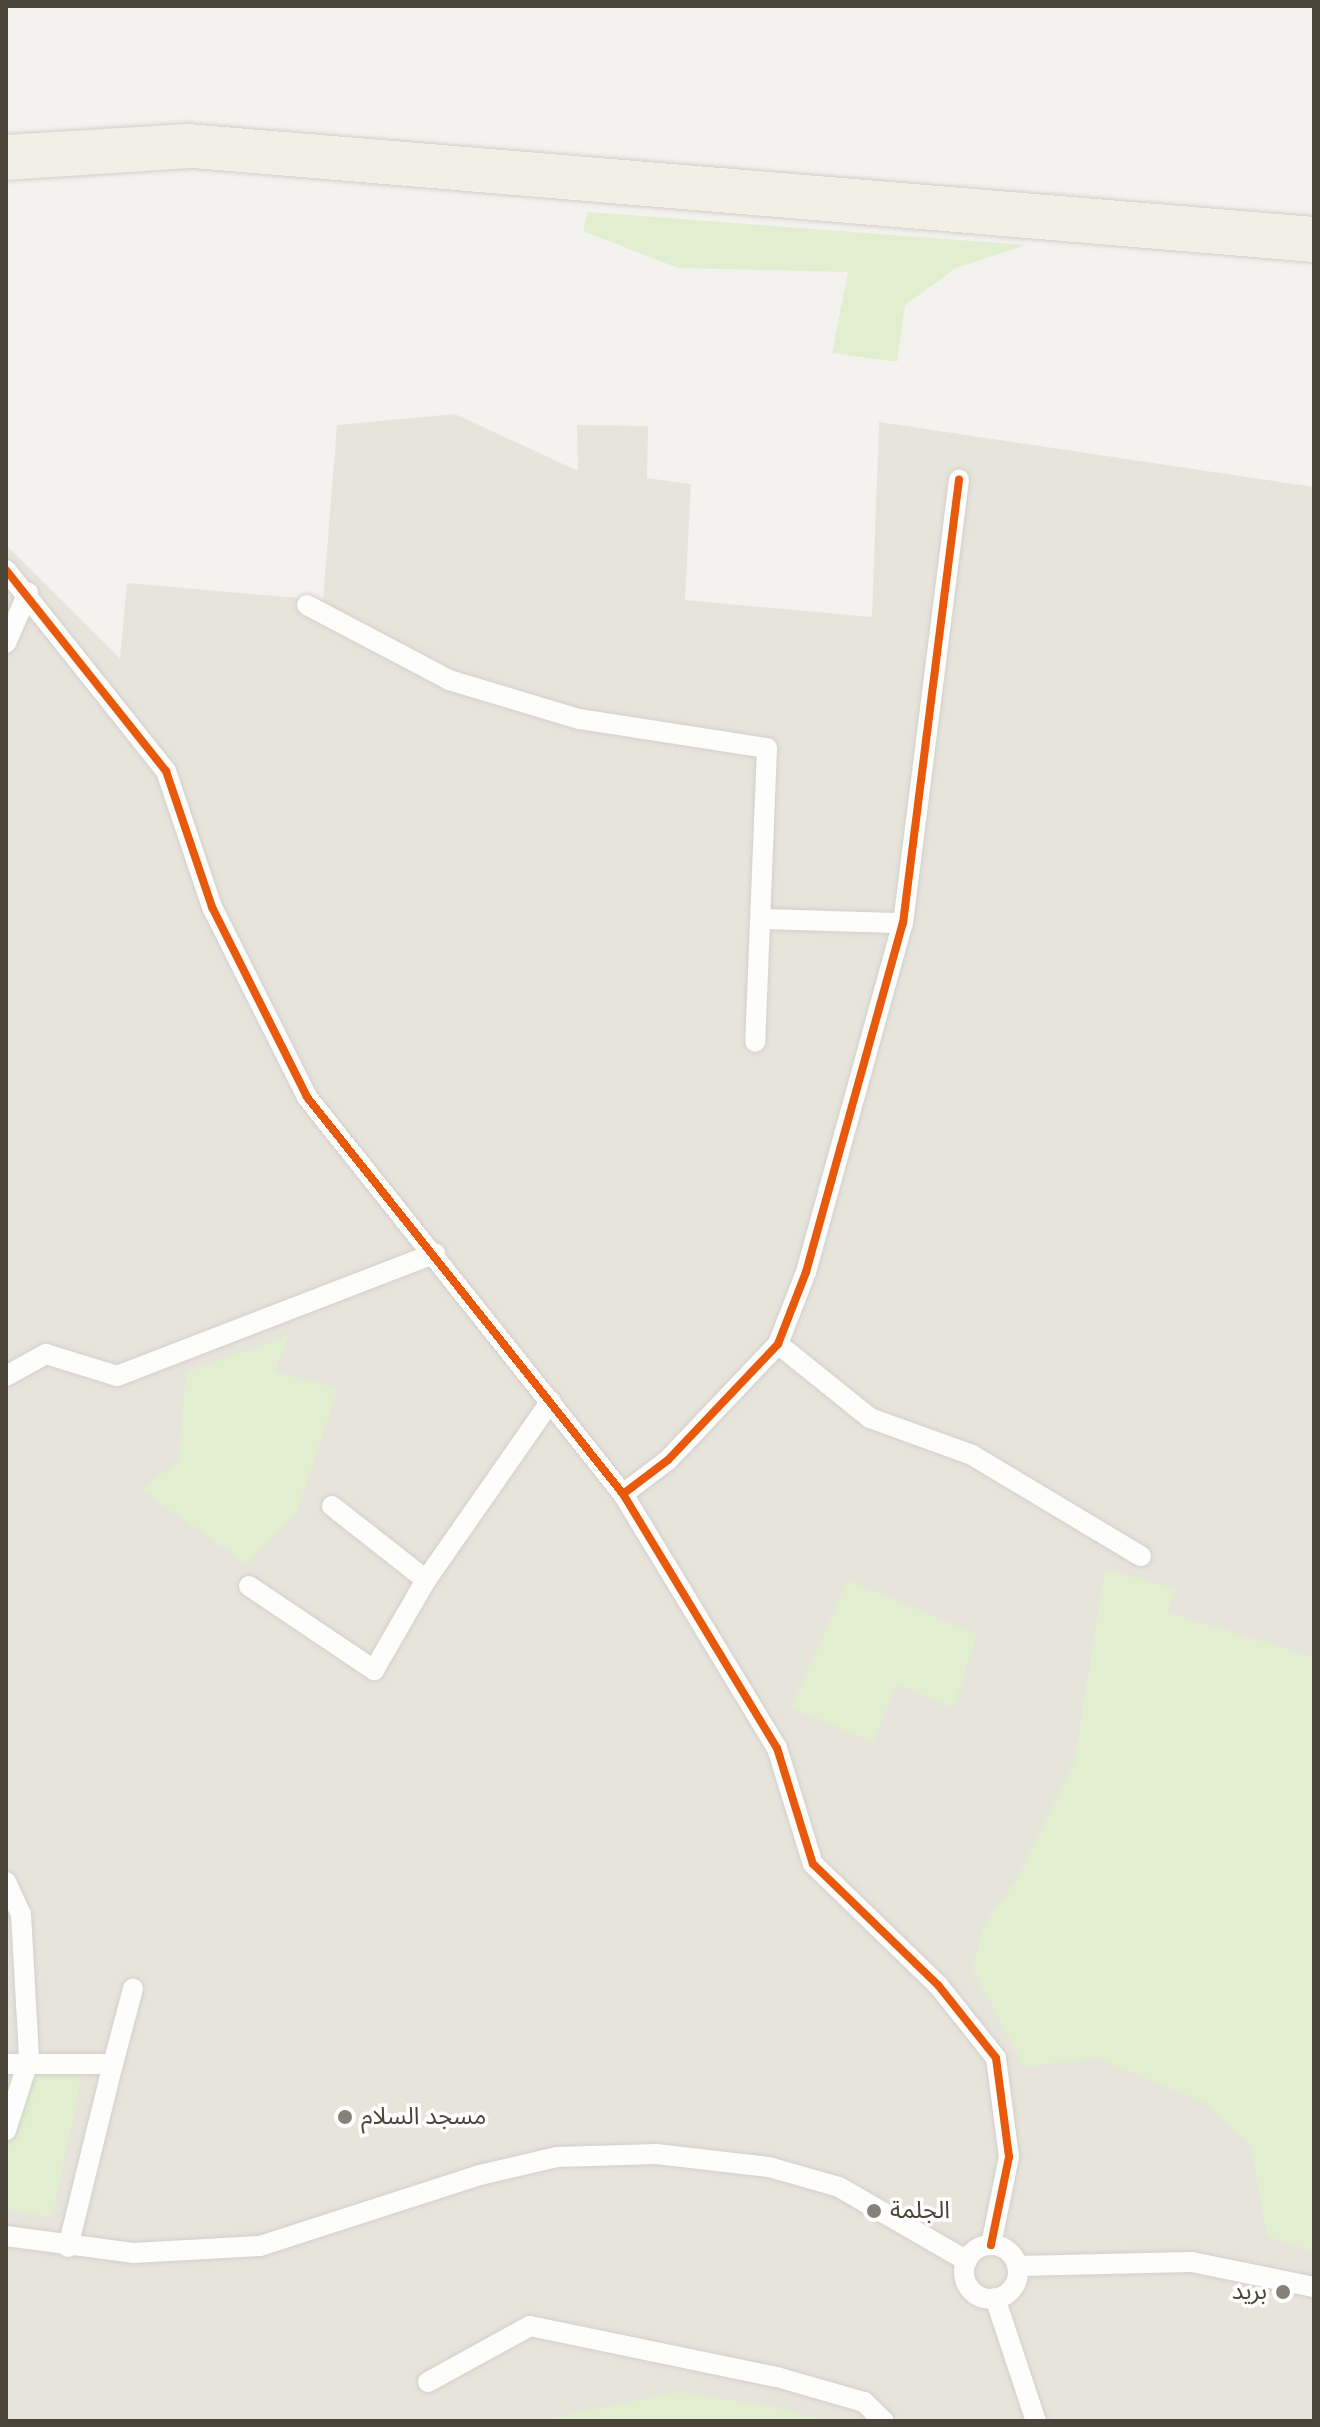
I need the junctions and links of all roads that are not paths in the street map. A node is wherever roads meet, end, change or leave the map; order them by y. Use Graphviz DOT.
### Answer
graph roads {
  1 [pos="6,147"];
  2 [pos="6,168"];
  3 [pos="1314,229"];
  4 [pos="1314,250"];
  5 [pos="959,480"];
  6 [pos="6,570"];
  7 [pos="28,593"];
  8 [pos="307,605"];
  9 [pos="6,643"];
  10 [pos="765,919"];
  11 [pos="903,923"];
  12 [pos="755,1042"];
  13 [pos="435,1253"];
  14 [pos="778,1344"];
  15 [pos="6,1376"];
  16 [pos="551,1401"];
  17 [pos="623,1494"];
  18 [pos="332,1506"];
  19 [pos="1141,1556"];
  20 [pos="426,1580"];
  21 [pos="249,1586"];
  22 [pos="6,1882"];
  23 [pos="133,1989"];
  24 [pos="29,2059"];
  25 [pos="6,2064"];
  26 [pos="113,2064"];
  27 [pos="6,2130"];
  28 [pos="6,2236"];
  29 [pos="991,2245"];
  30 [pos="68,2247"];
  31 [pos="967,2261"];
  32 [pos="1017,2266"];
  33 [pos="1314,2287"];
  34 [pos="995,2298"];
  35 [pos="428,2382"];
  36 [pos="884,2421"];
  37 [pos="1036,2421"];
  1 -- 3 [label="main road"];
  2 -- 4 [label="main road"];
  5 -- 11 [label="street"];
  6 -- 7 [label="street"];
  7 -- 9 [label="street"];
  7 -- 13 [label="street"];
  8 -- 10 [label="street"];
  10 -- 11 [label="street"];
  10 -- 12 [label="street"];
  11 -- 14 [label="street"];
  13 -- 15 [label="street"];
  13 -- 16 [label="street"];
  14 -- 17 [label="street"];
  14 -- 19 [label="street"];
  16 -- 17 [label="street"];
  16 -- 20 [label="street"];
  17 -- 29 [label="street"];
  18 -- 20 [label="street"];
  20 -- 21 [label="street"];
  22 -- 24 [label="street"];
  23 -- 26 [label="street"];
  24 -- 25 [label="street"];
  24 -- 26 [label="street"];
  24 -- 27 [label="street"];
  26 -- 30 [label="street"];
  28 -- 30 [label="street"];
  29 -- 31 [label="street"];
  29 -- 32 [label="street"];
  30 -- 31 [label="street"];
  31 -- 34 [label="street"];
  32 -- 33 [label="street"];
  32 -- 34 [label="street"];
  34 -- 37 [label="street"];
  35 -- 36 [label="street"];
}
